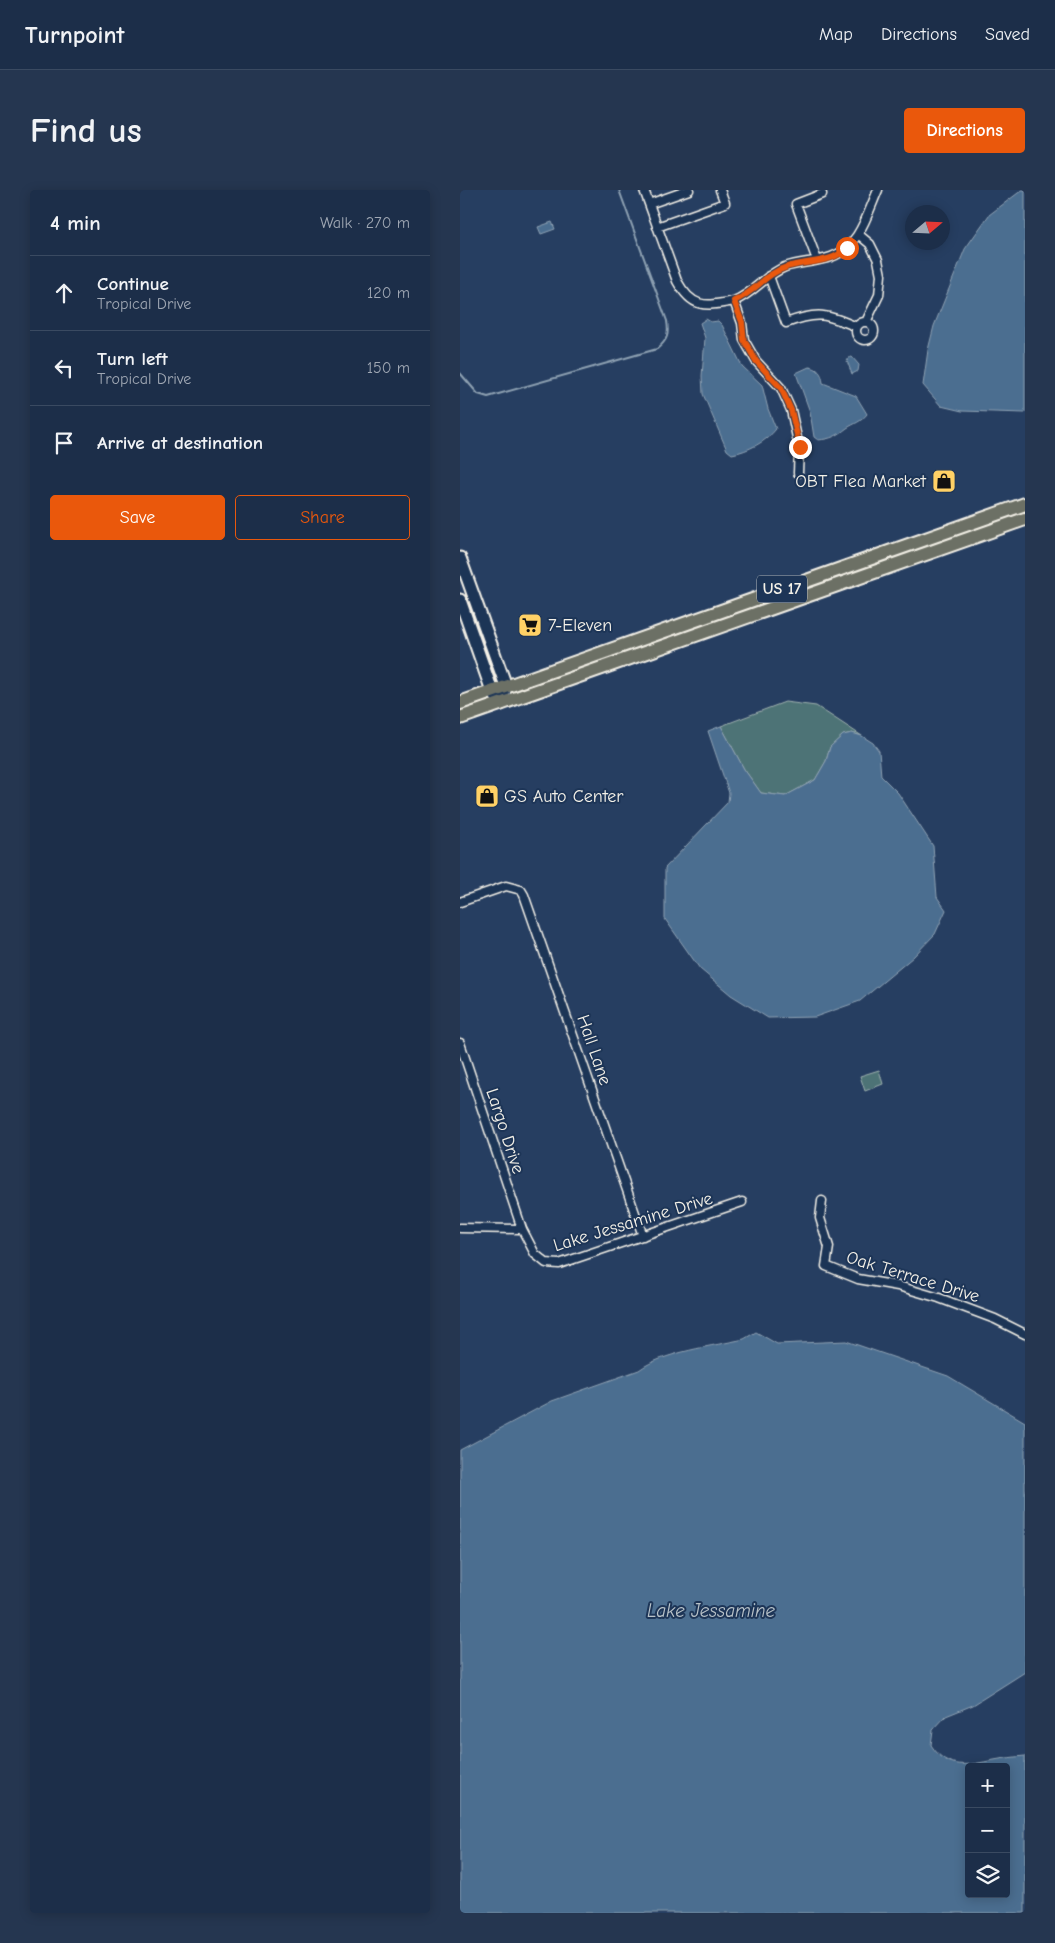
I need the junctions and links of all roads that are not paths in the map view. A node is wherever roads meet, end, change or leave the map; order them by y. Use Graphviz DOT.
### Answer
graph roads {
  1 [pos="644,190"];
  2 [pos="689,190"];
  3 [pos="720,190"];
  4 [pos="878,190"];
  5 [pos="822,194"];
  6 [pos="649,204"];
  7 [pos="658,228"];
  8 [pos="858,234"];
  9 [pos="817,260"];
  10 [pos="769,276"];
  11 [pos="734,301"];
  12 [pos="866,322"];
  13 [pos="857,327"];
  14 [pos="798,473"];
  15 [pos="1025,504"];
  16 [pos="1025,519"];
  17 [pos="974,521"];
  18 [pos="954,544"];
  19 [pos="461,562"];
  20 [pos="834,571"];
  21 [pos="814,594"];
  22 [pos="460,600"];
  23 [pos="506,686"];
  24 [pos="492,691"];
  25 [pos="460,703"];
  26 [pos="501,704"];
  27 [pos="460,718"];
  28 [pos="460,902"];
  29 [pos="460,1044"];
  30 [pos="822,1201"];
  31 [pos="742,1202"];
  32 [pos="460,1228"];
  33 [pos="522,1229"];
  34 [pos="643,1236"];
  35 [pos="1025,1334"];
  1 -- 6 [label="street"];
  2 -- 6 [label="street"];
  3 -- 7 [label="street"];
  4 -- 8 [label="street"];
  5 -- 9 [label="street"];
  6 -- 7 [label="street"];
  7 -- 11 [label="street"];
  8 -- 9 [label="street"];
  8 -- 12 [label="street"];
  9 -- 10 [label="street"];
  10 -- 11 [label="street"];
  10 -- 13 [label="street"];
  11 -- 14 [label="street"];
  12 -- 13 [label="street"];
  12 -- 13 [label="street"];
  15 -- 17 [label="main road, US 17"];
  16 -- 18 [label="main road, US 17"];
  17 -- 18 [label="main road"];
  17 -- 20 [label="main road, US 17"];
  18 -- 21 [label="main road, US 17"];
  19 -- 23 [label="main road"];
  20 -- 21 [label="main road"];
  20 -- 23 [label="main road, US 17"];
  21 -- 26 [label="main road, US 17"];
  22 -- 24 [label="main road"];
  23 -- 24 [label="main road, US 17"];
  23 -- 26 [label="main road"];
  24 -- 25 [label="main road, US 17"];
  24 -- 26 [label="main road"];
  26 -- 27 [label="main road, US 17"];
  28 -- 34 [label="street, Hall Lane"];
  29 -- 33 [label="street, Largo Drive"];
  30 -- 35 [label="street, Oak Terrace Drive"];
  31 -- 34 [label="street, Lake Jessamine Drive"];
  32 -- 33 [label="street"];
  33 -- 34 [label="street, Lake Jessamine Drive"];
}
